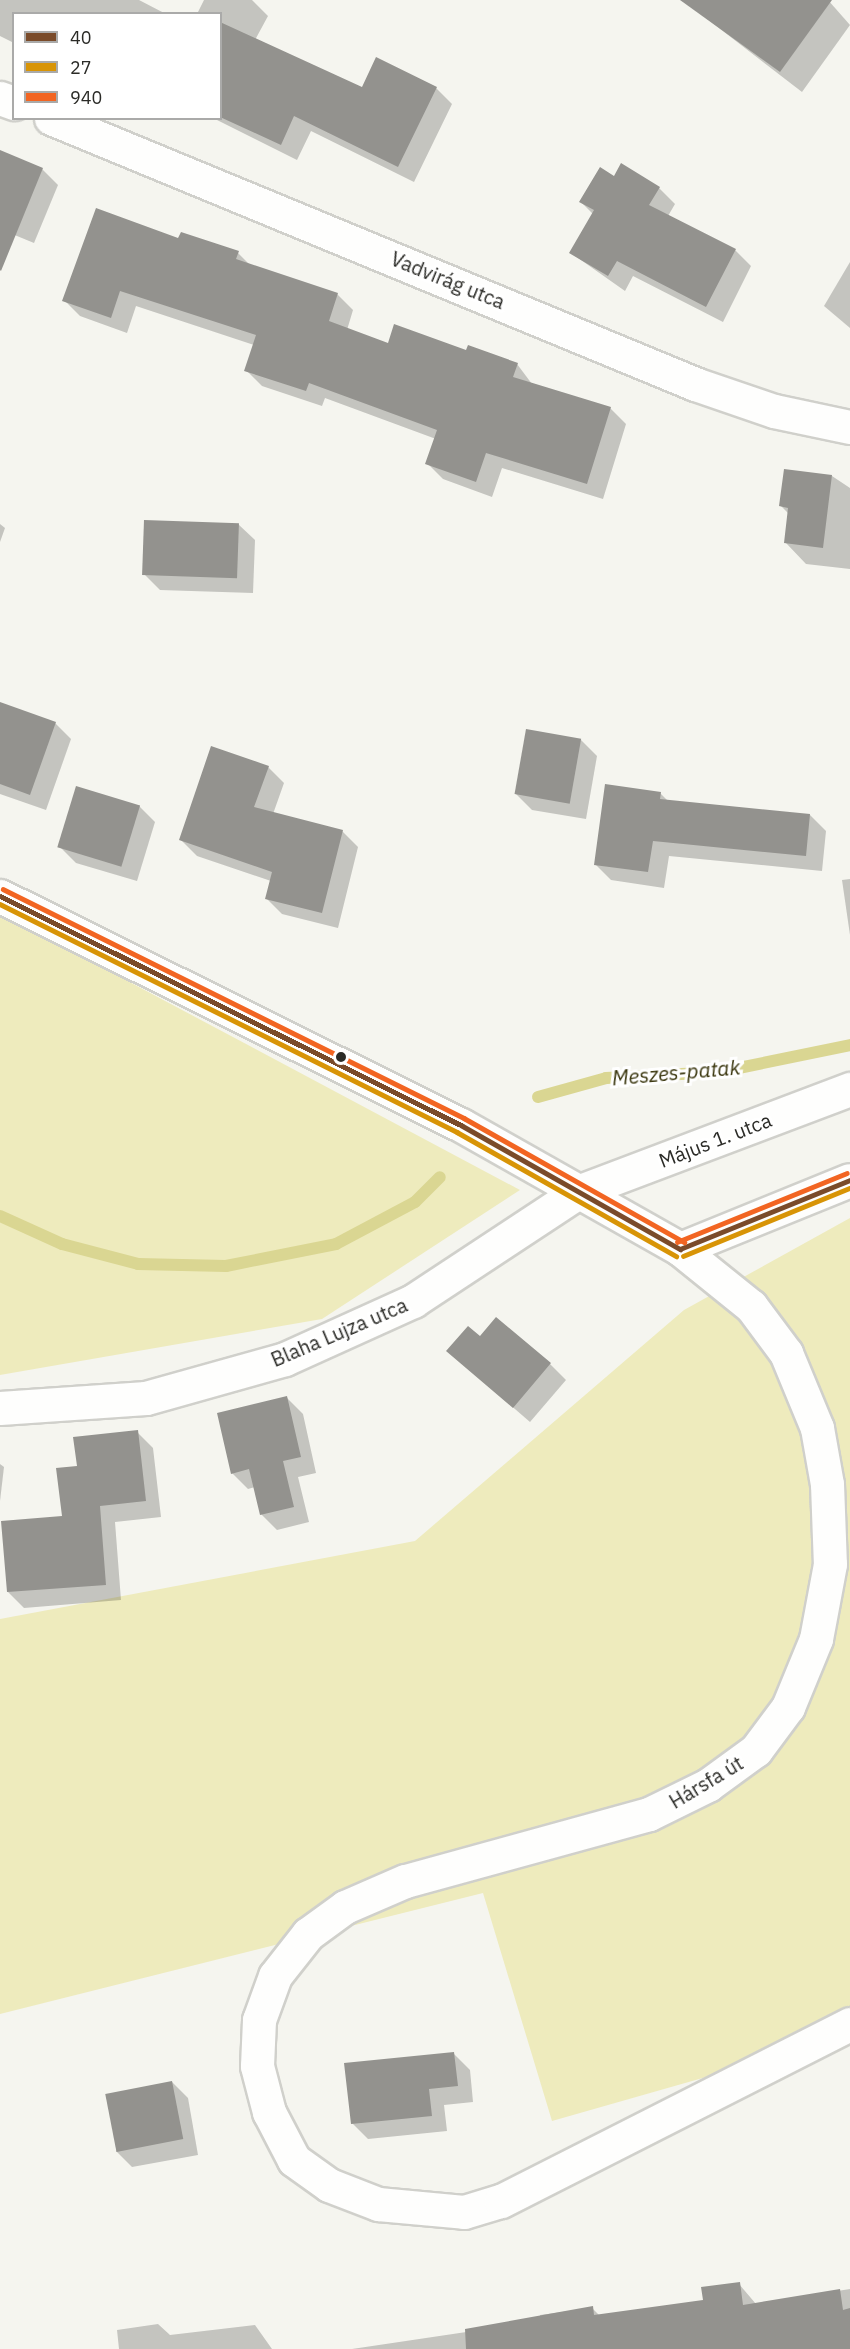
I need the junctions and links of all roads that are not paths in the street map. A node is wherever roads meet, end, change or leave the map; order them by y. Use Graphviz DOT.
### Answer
graph roads {
  1 [pos="56,120"];
  2 [pos="850,427"];
  3 [pos="0,896"];
  4 [pos="850,1089"];
  5 [pos="850,1180"];
  6 [pos="580,1191"];
  7 [pos="680,1249"];
  8 [pos="0,1408"];
  9 [pos="850,2024"];
  1 -- 2 [label="street, Vadvirág utca"];
  3 -- 6 [label="street, Hársfa út"];
  4 -- 6 [label="street, Május 1. utca"];
  5 -- 7 [label="street"];
  6 -- 7 [label="street, Hársfa út"];
  6 -- 8 [label="street, Blaha Lujza utca"];
  7 -- 9 [label="street, Hársfa út"];
}
